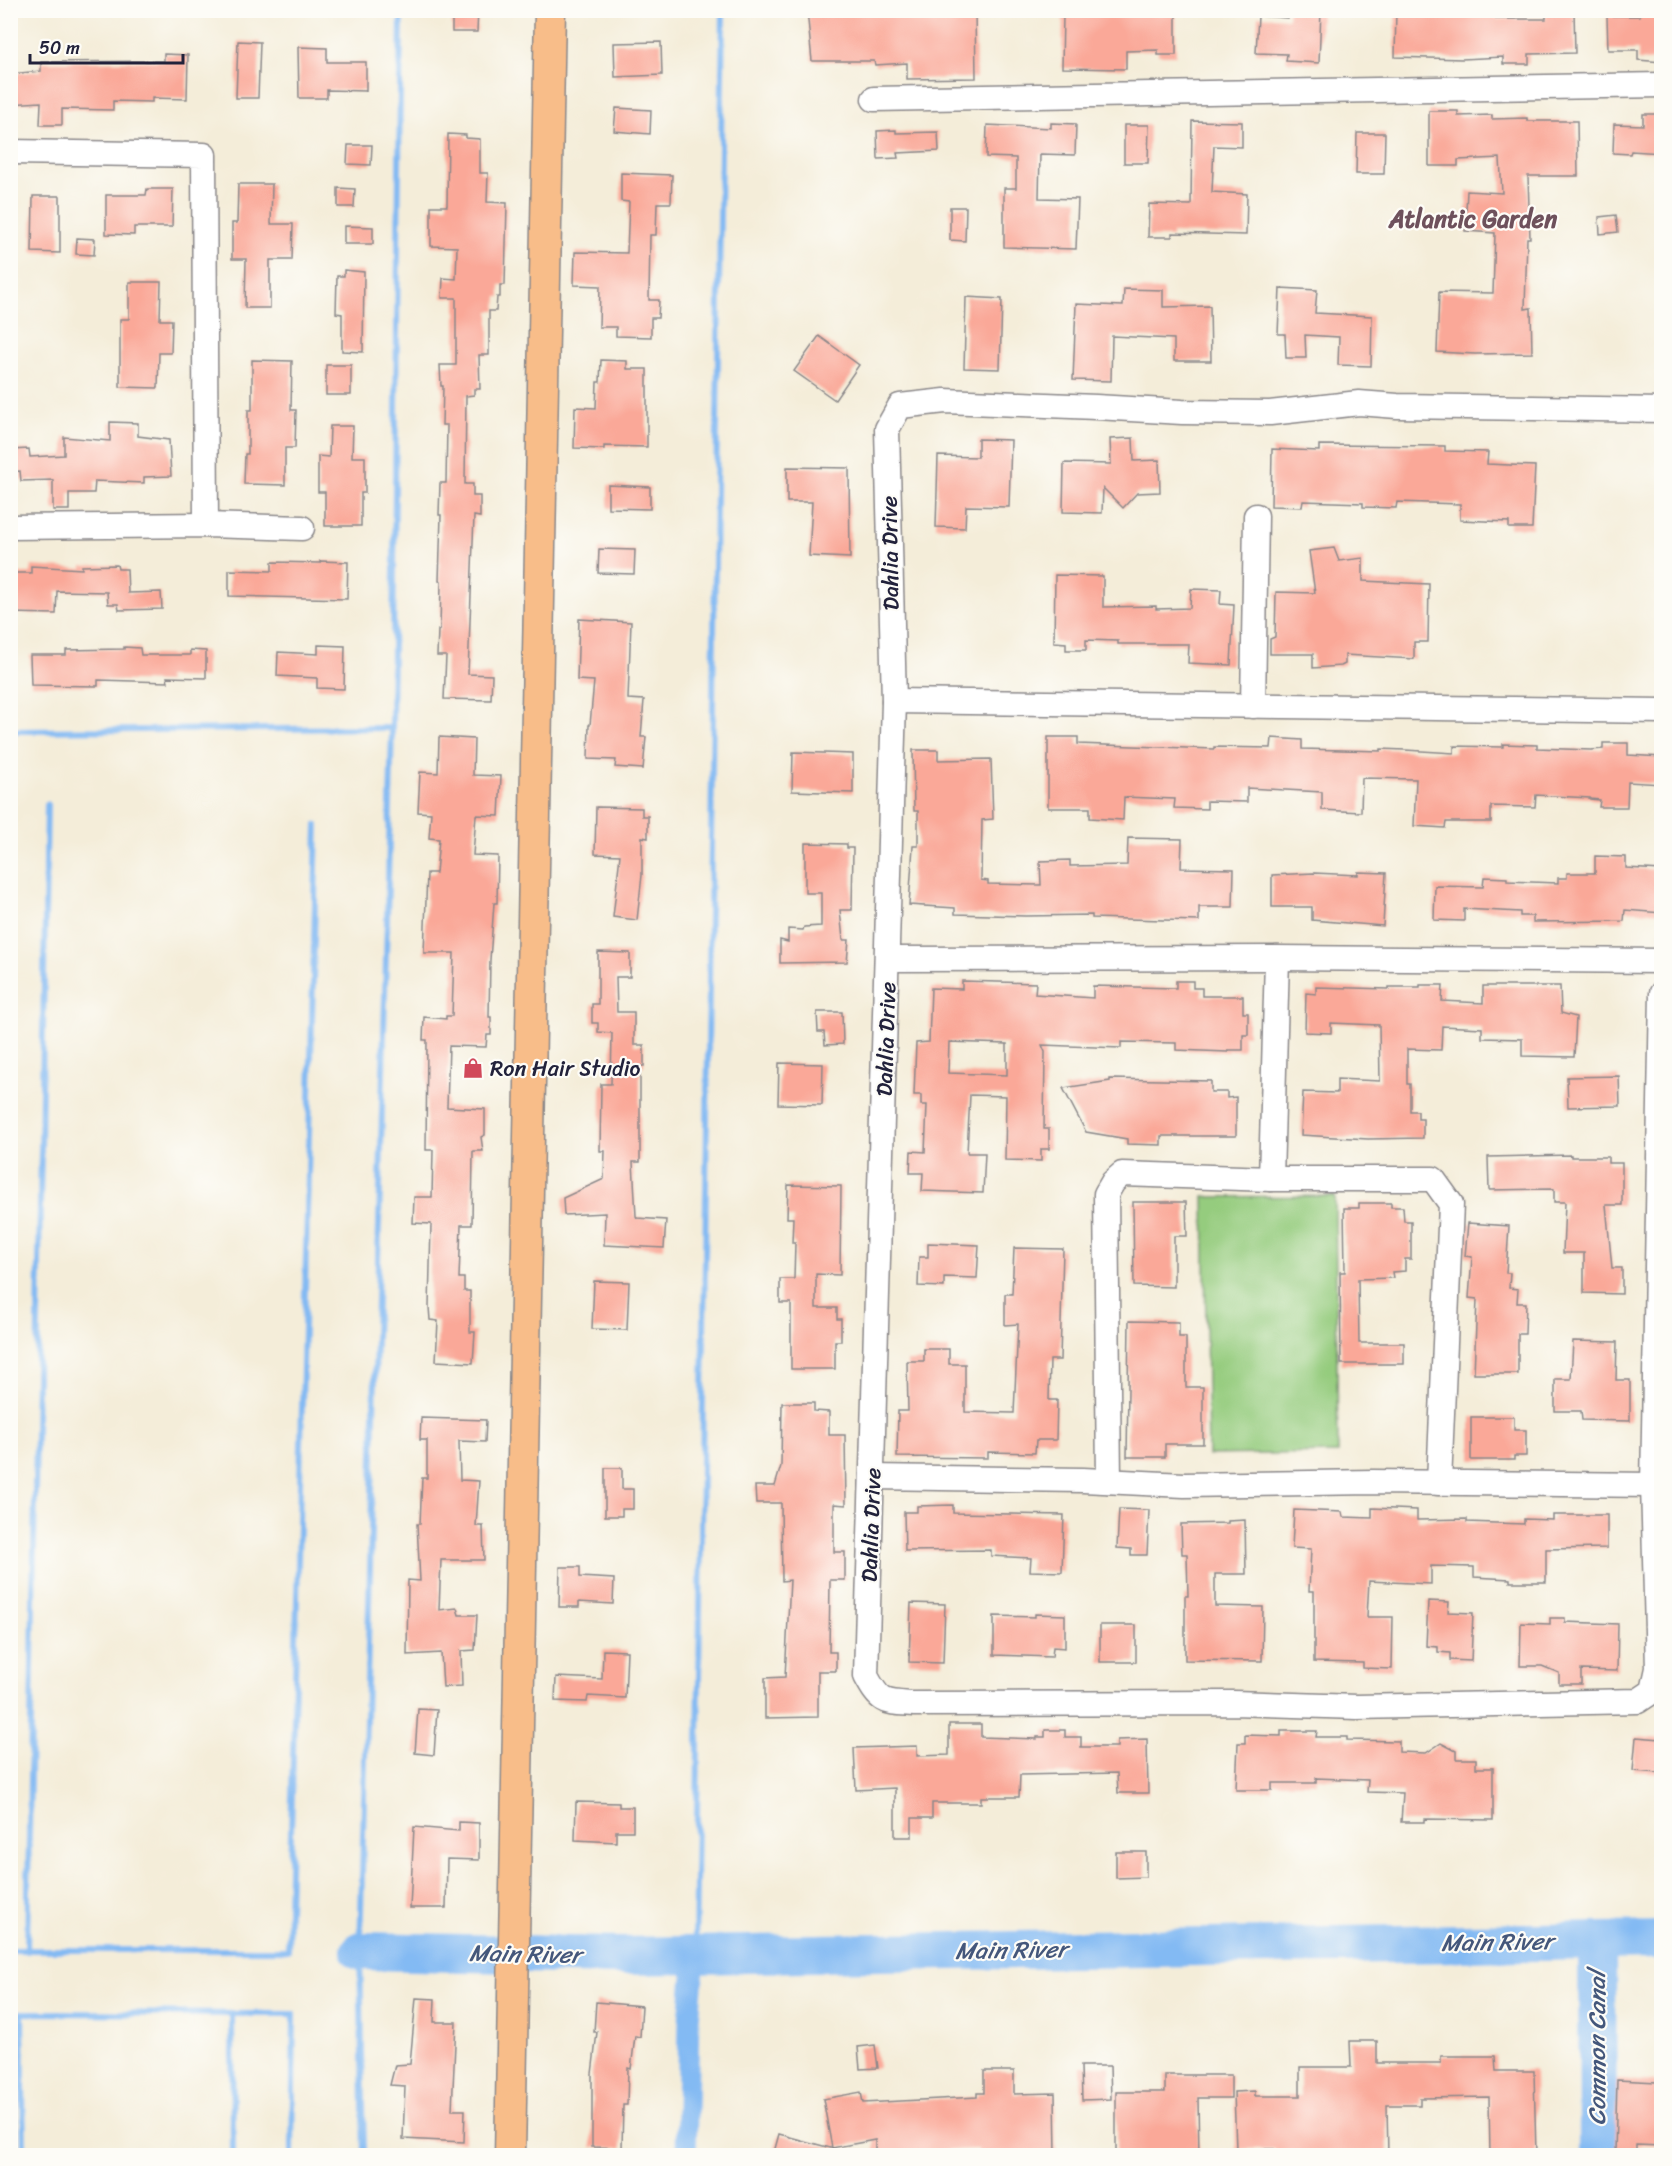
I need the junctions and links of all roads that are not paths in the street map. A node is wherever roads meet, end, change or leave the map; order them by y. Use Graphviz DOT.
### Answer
graph roads {
  1 [pos="550,10"];
  2 [pos="1662,85"];
  3 [pos="874,99"];
  4 [pos="10,153"];
  5 [pos="1662,410"];
  6 [pos="1256,516"];
  7 [pos="206,525"];
  8 [pos="10,527"];
  9 [pos="302,528"];
  10 [pos="894,701"];
  11 [pos="1252,706"];
  12 [pos="1662,711"];
  13 [pos="1277,958"];
  14 [pos="888,959"];
  15 [pos="1662,962"];
  16 [pos="1662,993"];
  17 [pos="1271,1179"];
  18 [pos="1660,1190"];
  19 [pos="872,1477"];
  20 [pos="1109,1481"];
  21 [pos="1439,1483"];
  22 [pos="1653,1485"];
  23 [pos="510,2156"];
  1 -- 23 [label="main road"];
  2 -- 3 [label="street"];
  4 -- 7 [label="street"];
  5 -- 10 [label="street, Dahlia Drive"];
  6 -- 11 [label="street"];
  7 -- 8 [label="street"];
  7 -- 9 [label="street"];
  10 -- 11 [label="street"];
  10 -- 14 [label="street, Dahlia Drive"];
  11 -- 12 [label="street"];
  13 -- 14 [label="street"];
  13 -- 15 [label="street"];
  13 -- 17 [label="street"];
  14 -- 19 [label="street, Dahlia Drive"];
  16 -- 18 [label="street"];
  17 -- 20 [label="street"];
  17 -- 21 [label="street"];
  18 -- 22 [label="street"];
  19 -- 20 [label="street"];
  19 -- 22 [label="street, Dahlia Drive"];
  20 -- 21 [label="street"];
  21 -- 22 [label="street"];
}
